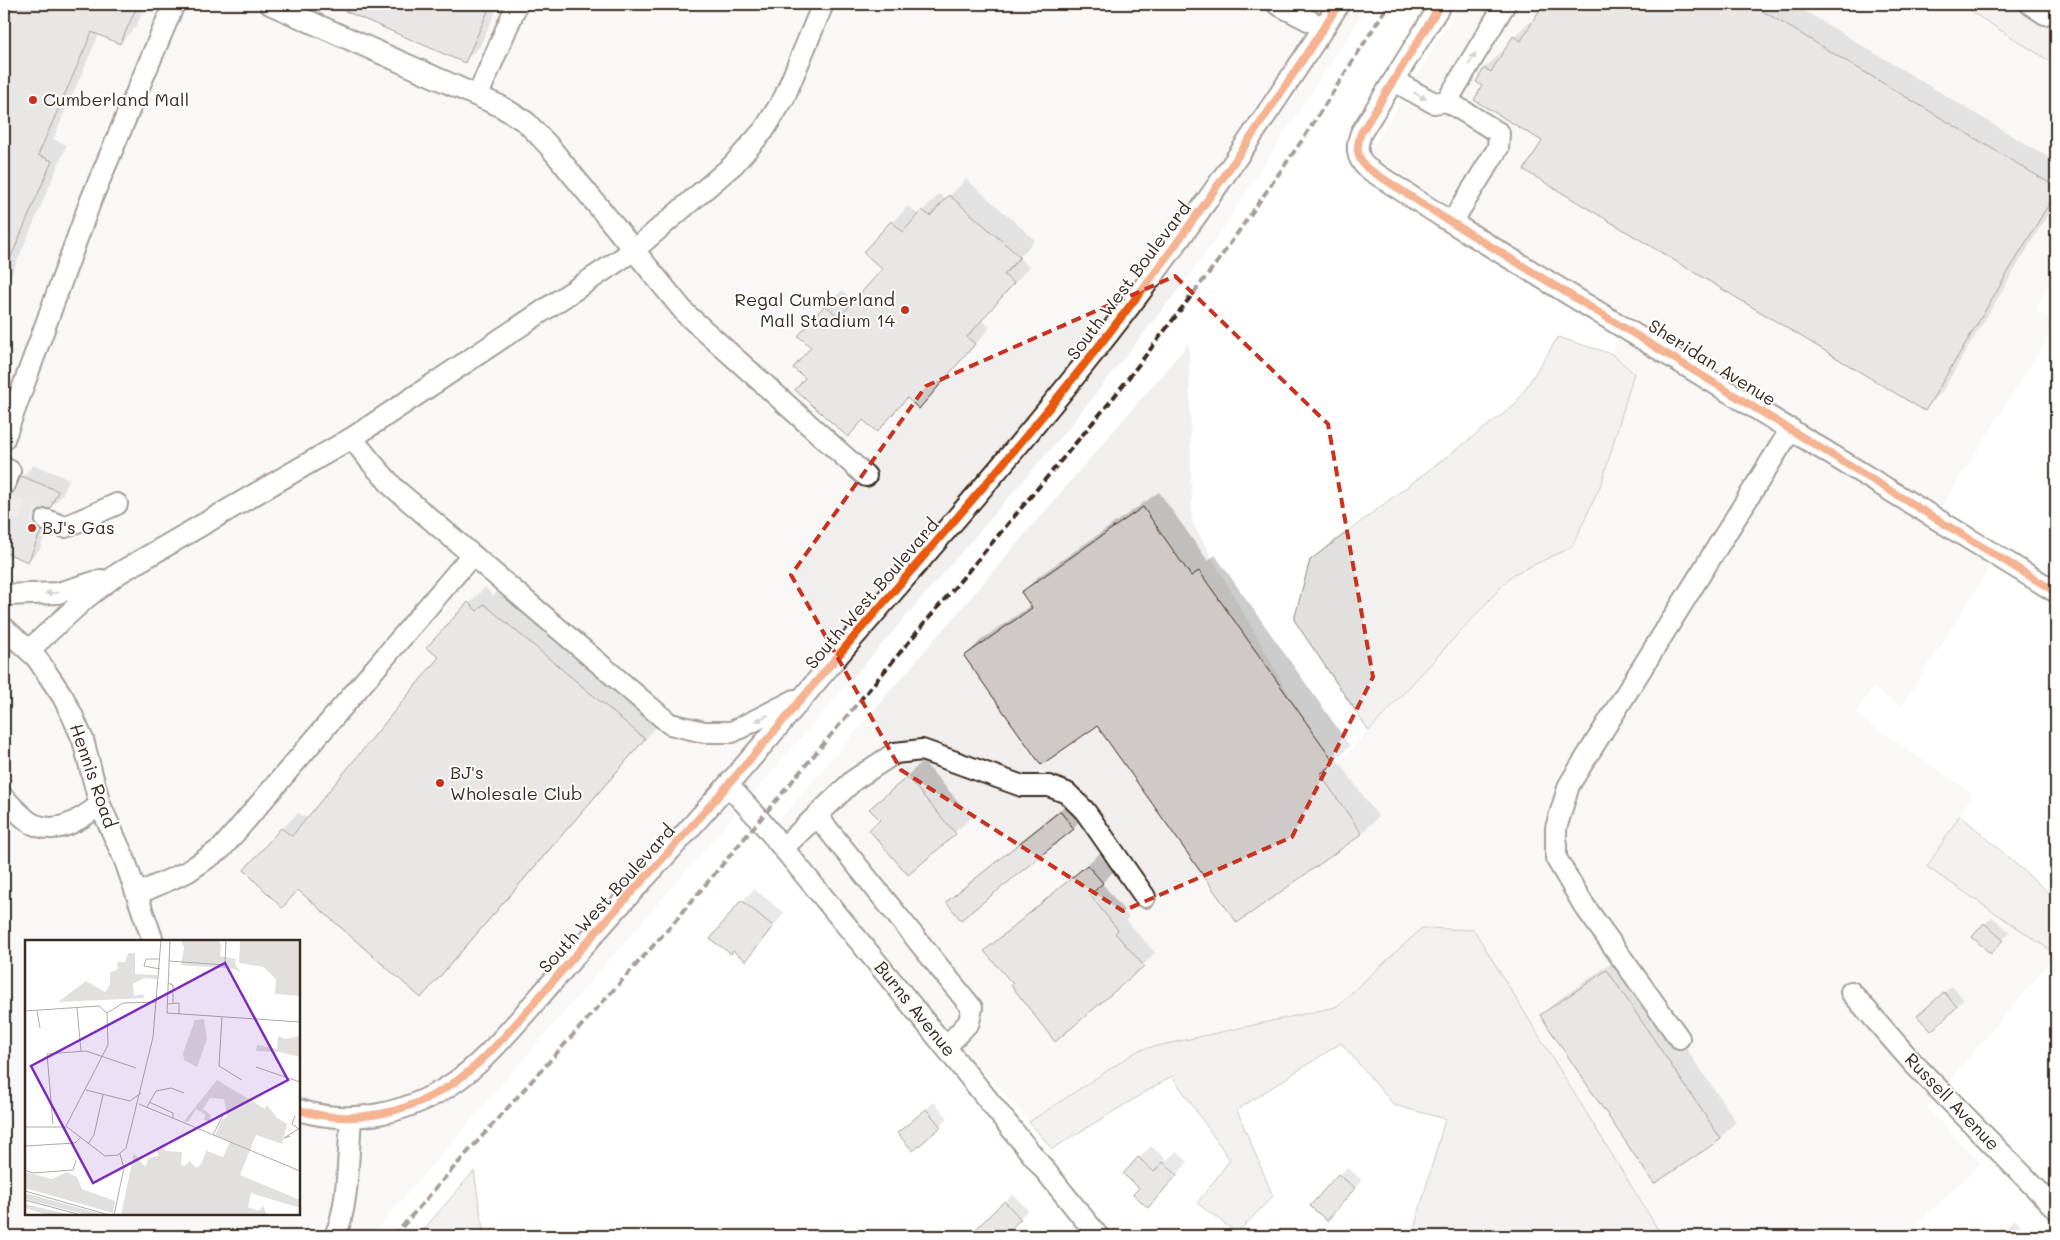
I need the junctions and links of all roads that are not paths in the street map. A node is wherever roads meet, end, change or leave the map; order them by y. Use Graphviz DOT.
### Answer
graph roads {
  1 [pos="174,4"];
  2 [pos="270,4"];
  3 [pos="517,4"];
  4 [pos="823,4"];
  5 [pos="1278,4"];
  6 [pos="1340,4"];
  7 [pos="1441,4"];
  8 [pos="1505,4"];
  9 [pos="1324,28"];
  10 [pos="1394,81"];
  11 [pos="478,95"];
  12 [pos="1447,101"];
  13 [pos="1452,222"];
  14 [pos="633,251"];
  15 [pos="1791,429"];
  16 [pos="352,438"];
  17 [pos="4,439"];
  18 [pos="4,468"];
  19 [pos="866,476"];
  20 [pos="4,484"];
  21 [pos="117,504"];
  22 [pos="46,520"];
  23 [pos="472,555"];
  24 [pos="115,575"];
  25 [pos="2056,592"];
  26 [pos="4,596"];
  27 [pos="4,628"];
  28 [pos="30,650"];
  29 [pos="805,695"];
  30 [pos="728,785"];
  31 [pos="4,798"];
  32 [pos="100,805"];
  33 [pos="817,816"];
  34 [pos="783,848"];
  35 [pos="136,894"];
  36 [pos="1145,897"];
  37 [pos="154,940"];
  38 [pos="1851,992"];
  39 [pos="1679,1038"];
  40 [pos="946,1047"];
  41 [pos="300,1110"];
  42 [pos="351,1118"];
  43 [pos="2056,1209"];
  44 [pos="335,1236"];
  45 [pos="1098,1236"];
  1 -- 17 [label="street"];
  2 -- 11 [label="street"];
  3 -- 11 [label="street"];
  4 -- 14 [label="street"];
  5 -- 9 [label="street"];
  6 -- 9 [label="street, South West Boulevard"];
  7 -- 10 [label="street"];
  12 -- 8 [label="street, one-way"];
  9 -- 29 [label="street, South West Boulevard"];
  10 -- 12 [label="street, one-way"];
  10 -- 13 [label="street, Sheridan Avenue"];
  11 -- 14 [label="street"];
  12 -- 13 [label="street"];
  13 -- 15 [label="street, Sheridan Avenue"];
  14 -- 16 [label="street"];
  14 -- 19 [label="street"];
  15 -- 25 [label="street, Sheridan Avenue"];
  15 -- 39 [label="street"];
  16 -- 23 [label="street"];
  16 -- 24 [label="street"];
  18 -- 20 [label="street"];
  21 -- 22 [label="street"];
  29 -- 23 [label="street, one-way"];
  23 -- 35 [label="street"];
  24 -- 26 [label="street, one-way"];
  24 -- 28 [label="street"];
  27 -- 28 [label="street, Hennis Road"];
  28 -- 32 [label="street, Hennis Road"];
  29 -- 30 [label="street, South West Boulevard"];
  30 -- 34 [label="street, Burns Avenue"];
  30 -- 42 [label="street, South West Boulevard"];
  31 -- 32 [label="street"];
  32 -- 35 [label="street, Hennis Road"];
  33 -- 34 [label="street"];
  33 -- 36 [label="street"];
  33 -- 40 [label="street"];
  34 -- 40 [label="street, Burns Avenue"];
  35 -- 37 [label="street, Hennis Road"];
  38 -- 43 [label="street, Russell Avenue"];
  40 -- 45 [label="street, Burns Avenue"];
  41 -- 42 [label="street"];
  42 -- 44 [label="street"];
}
